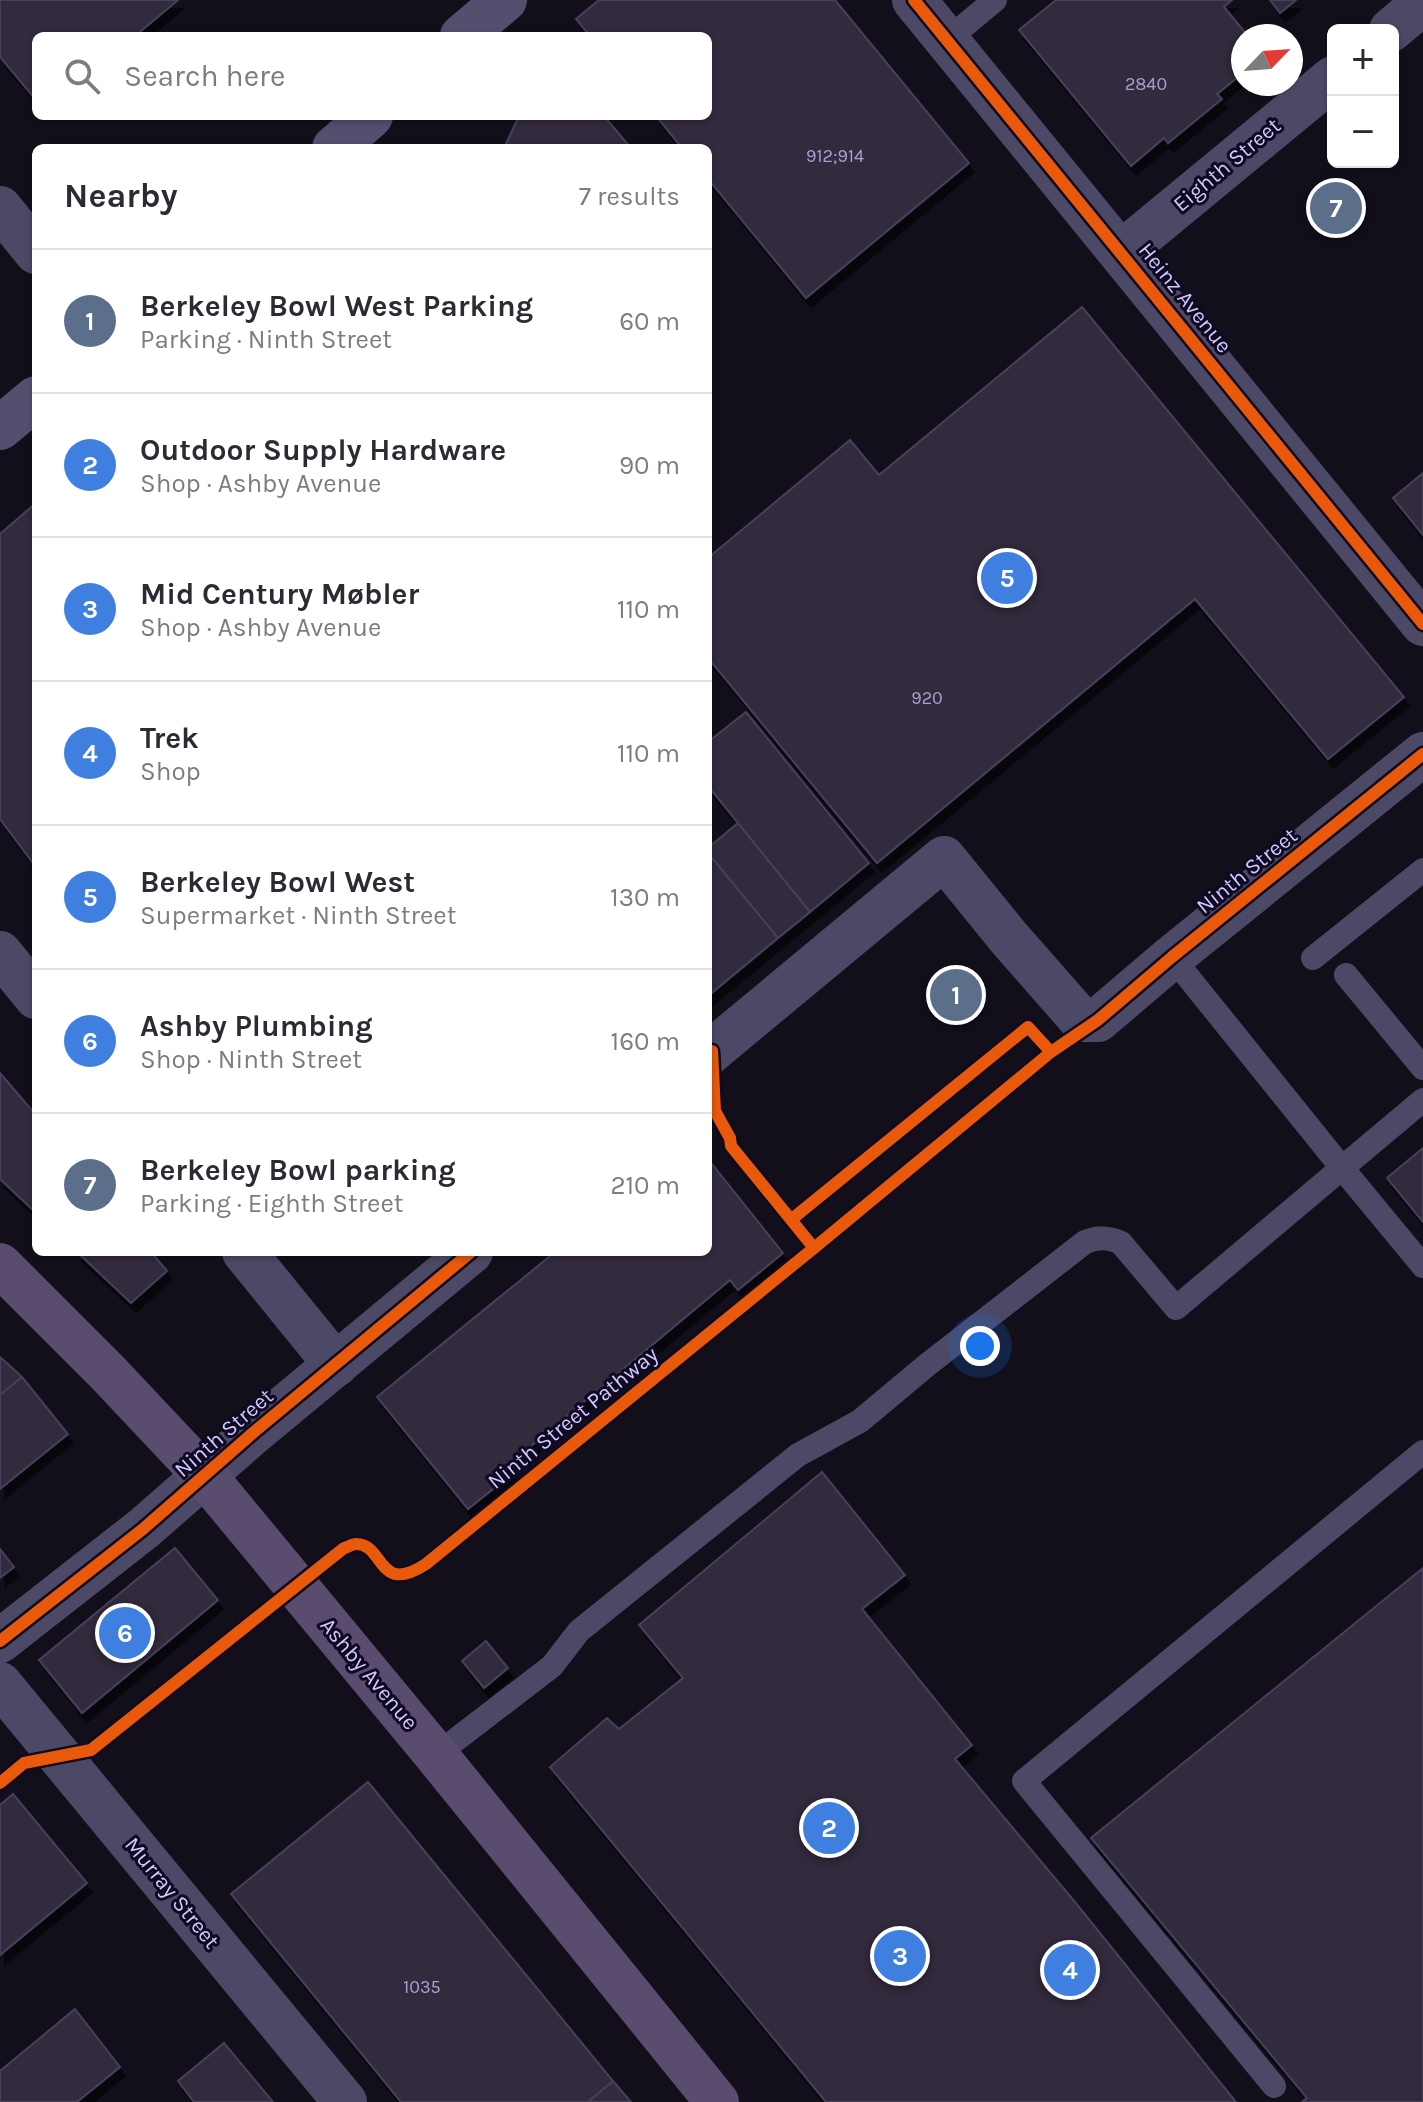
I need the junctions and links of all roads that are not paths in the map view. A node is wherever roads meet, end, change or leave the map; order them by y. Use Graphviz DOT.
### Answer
graph roads {
  1 [pos="505,0"];
  2 [pos="914,0"];
  3 [pos="995,0"];
  4 [pos="1423,3"];
  5 [pos="1398,24"];
  6 [pos="467,32"];
  7 [pos="947,40"];
  8 [pos="1327,83"];
  9 [pos="366,120"];
  10 [pos="339,144"];
  11 [pos="0,208"];
  12 [pos="32,247"];
  13 [pos="1122,252"];
  14 [pos="32,401"];
  15 [pos="0,428"];
  16 [pos="1423,624"];
  17 [pos="1423,754"];
  18 [pos="1423,870"];
  19 [pos="0,953"];
  20 [pos="1172,957"];
  21 [pos="1313,958"];
  22 [pos="1346,975"];
  23 [pos="32,992"];
  24 [pos="712,1048"];
  25 [pos="1423,1068"];
  26 [pos="1423,1100"];
  27 [pos="1342,1168"];
  28 [pos="247,1256"];
  29 [pos="466,1256"];
  30 [pos="0,1265"];
  31 [pos="1423,1266"];
  32 [pos="336,1365"];
  33 [pos="1423,1452"];
  34 [pos="205,1476"];
  35 [pos="0,1641"];
  36 [pos="0,1684"];
  37 [pos="436,1755"];
  38 [pos="1274,2086"];
  39 [pos="345,2102"];
  40 [pos="717,2102"];
  1 -- 6 [label="street"];
  2 -- 7 [label="street, Heinz Avenue"];
  3 -- 7 [label="lane"];
  4 -- 5 [label="street"];
  7 -- 13 [label="street, Heinz Avenue"];
  8 -- 13 [label="street, Eighth Street"];
  9 -- 10 [label="street"];
  11 -- 12 [label="street"];
  13 -- 16 [label="street, Heinz Avenue"];
  14 -- 15 [label="street"];
  17 -- 20 [label="street, Ninth Street"];
  18 -- 21 [label="lane"];
  19 -- 23 [label="street"];
  20 -- 24 [label="street, Ninth Street"];
  20 -- 27 [label="lane"];
  22 -- 25 [label="lane"];
  26 -- 27 [label="lane"];
  27 -- 31 [label="lane"];
  27 -- 37 [label="lane"];
  28 -- 32 [label="street"];
  29 -- 32 [label="street, Ninth Street"];
  30 -- 34 [label="main road, Ashby Avenue"];
  32 -- 34 [label="street, Ninth Street"];
  33 -- 38 [label="lane"];
  34 -- 35 [label="street, Ninth Street"];
  34 -- 37 [label="main road, Ashby Avenue"];
  36 -- 39 [label="street, Murray Street"];
  37 -- 40 [label="main road, Ashby Avenue"];
}
